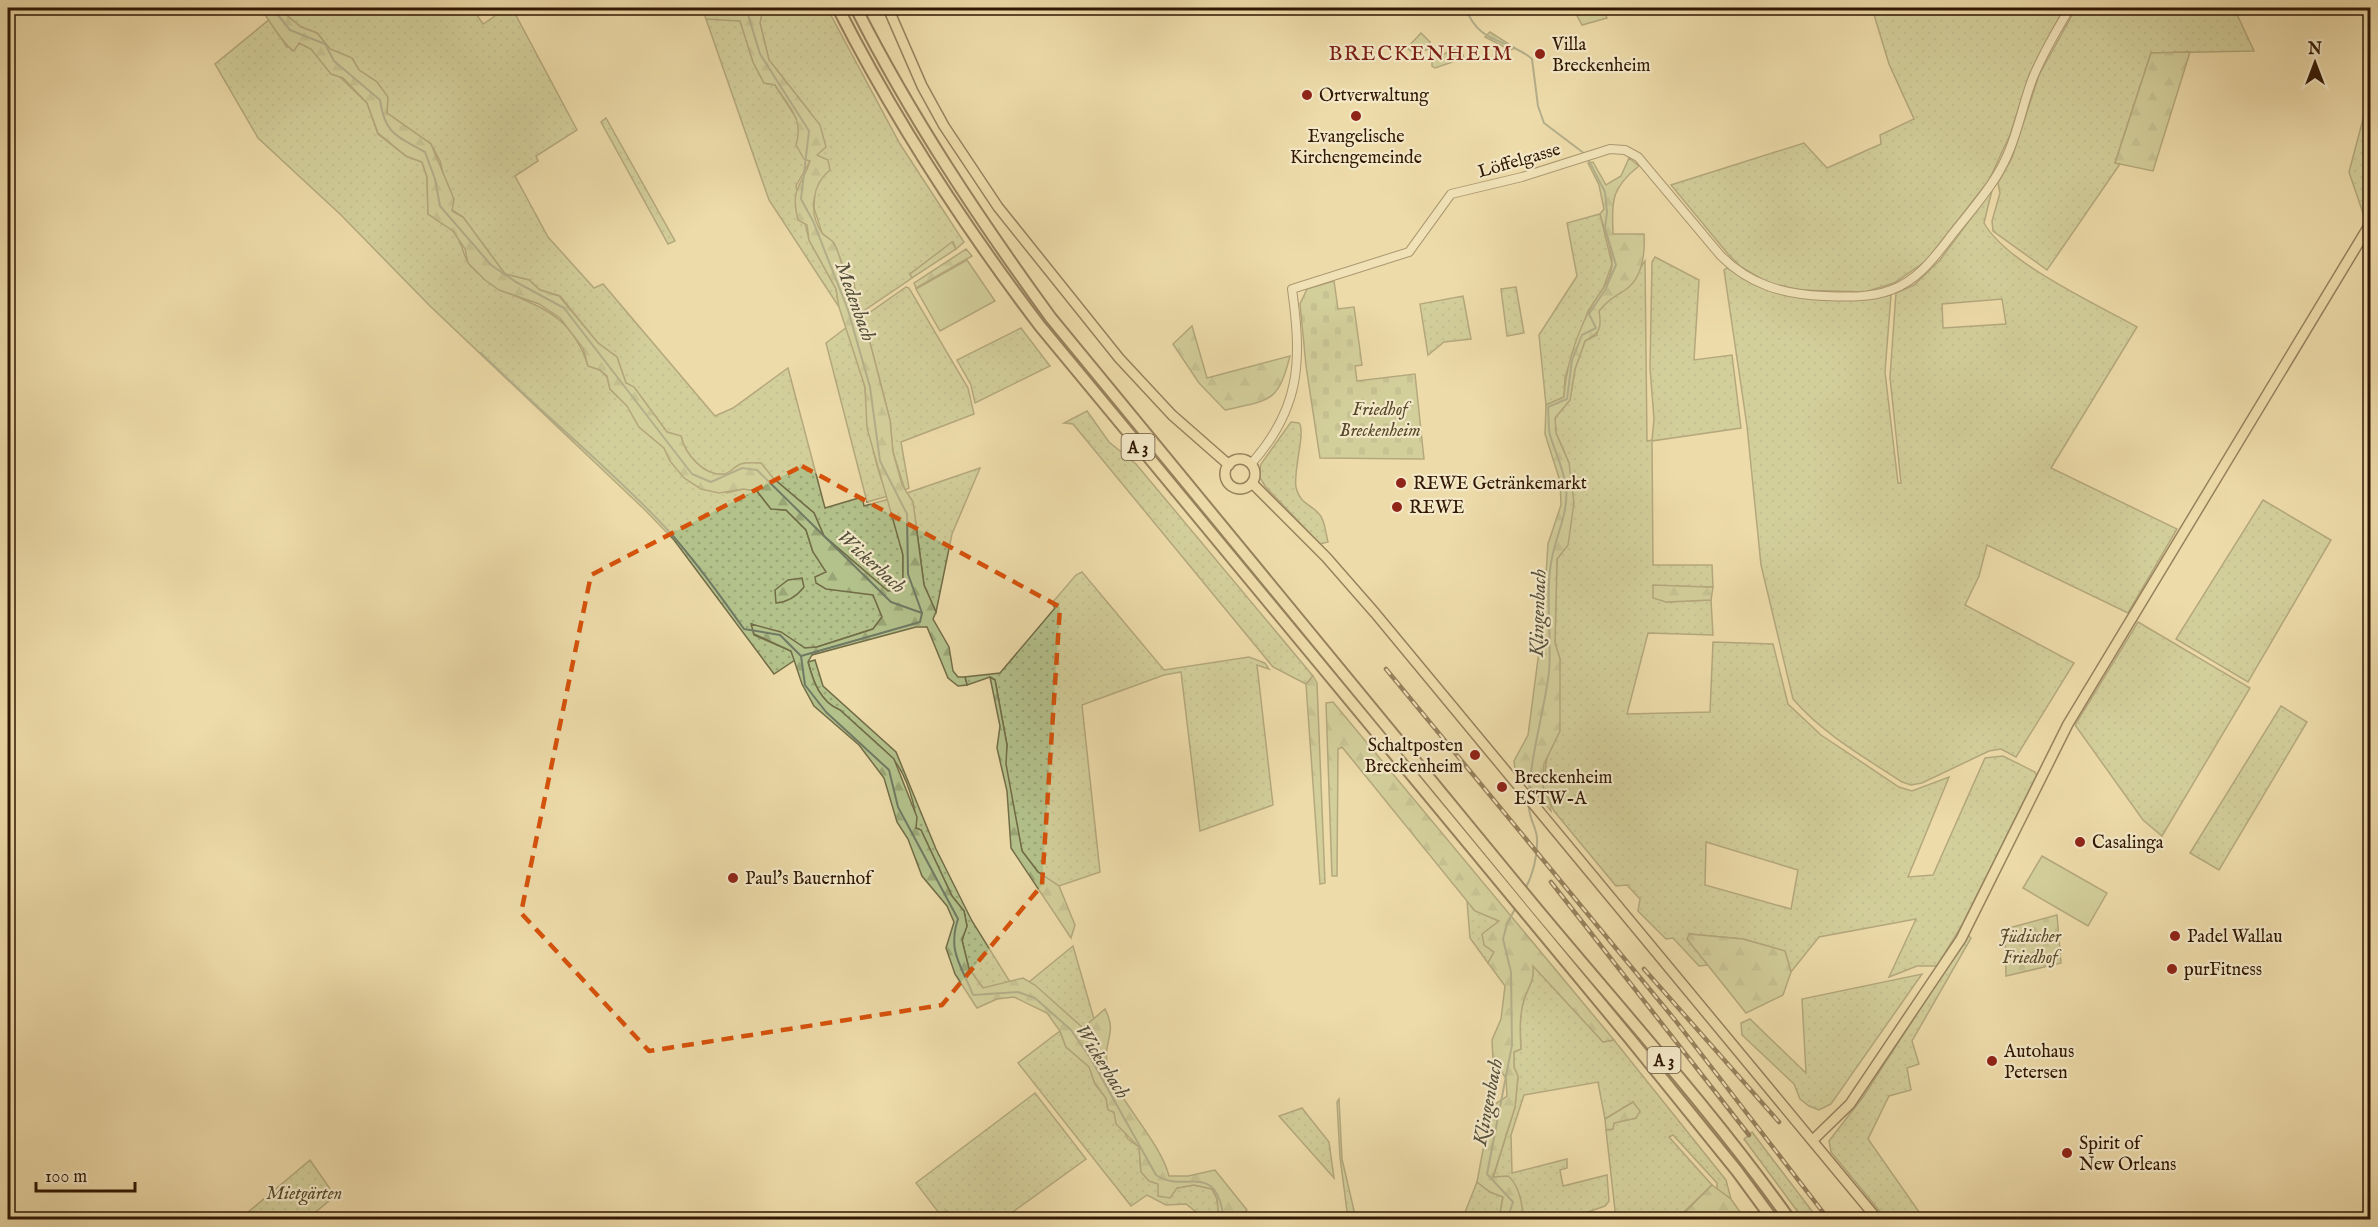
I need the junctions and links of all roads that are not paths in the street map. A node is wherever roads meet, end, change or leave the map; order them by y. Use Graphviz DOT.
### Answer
graph roads {
  1 [pos="838,8"];
  2 [pos="856,8"];
  3 [pos="888,8"];
  4 [pos="2070,8"];
  5 [pos="2370,224"];
  6 [pos="1251,464"];
  7 [pos="1229,465"];
  8 [pos="1252,483"];
  9 [pos="1813,1140"];
  10 [pos="1773,1220"];
  11 [pos="1790,1220"];
  12 [pos="1878,1220"];
  1 -- 10 [label="highway, A 3"];
  2 -- 11 [label="highway, A 3"];
  3 -- 7 [label="main road"];
  4 -- 6 [label="street, Löffelgasse"];
  5 -- 9 [label="main road"];
  6 -- 7 [label="main road"];
  6 -- 8 [label="main road"];
  7 -- 8 [label="main road"];
  8 -- 9 [label="main road"];
  9 -- 12 [label="main road"];
}
